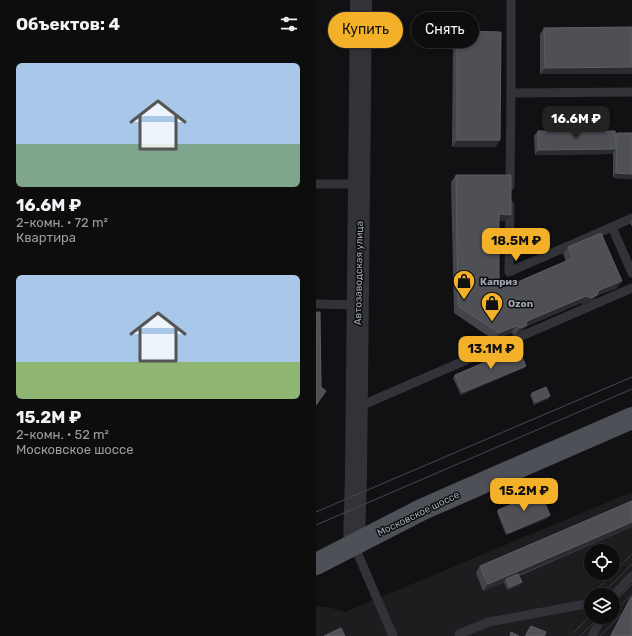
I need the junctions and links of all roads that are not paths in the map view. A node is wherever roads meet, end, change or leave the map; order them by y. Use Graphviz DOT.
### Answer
graph roads {
  1 [pos="361,0"];
  2 [pos="511,0"];
  3 [pos="632,92"];
  4 [pos="511,93"];
  5 [pos="316,184"];
  6 [pos="359,184"];
  7 [pos="632,218"];
  8 [pos="612,227"];
  9 [pos="632,273"];
  10 [pos="632,288"];
  11 [pos="316,304"];
  12 [pos="358,305"];
  13 [pos="357,407"];
  14 [pos="632,418"];
  15 [pos="354,545"];
  16 [pos="316,564"];
  17 [pos="632,576"];
  18 [pos="620,589"];
  19 [pos="584,603"];
  20 [pos="598,624"];
  21 [pos="459,634"];
  22 [pos="393,636"];
  23 [pos="592,636"];
  1 -- 6 [label="street, Автозаводская улица"];
  2 -- 4 [label="lane"];
  3 -- 4 [label="lane"];
  4 -- 8 [label="lane"];
  5 -- 6 [label="lane"];
  6 -- 12 [label="street, Автозаводская улица"];
  7 -- 8 [label="lane"];
  8 -- 9 [label="lane"];
  10 -- 13 [label="lane"];
  11 -- 12 [label="lane"];
  12 -- 13 [label="street, Автозаводская улица"];
  13 -- 15 [label="street, Автозаводская улица"];
  14 -- 15 [label="main road, Московское шоссе"];
  15 -- 16 [label="main road, Московское шоссе"];
  15 -- 22 [label="lane"];
  17 -- 18 [label="lane"];
  19 -- 21 [label="lane"];
  20 -- 23 [label="lane"];
}
